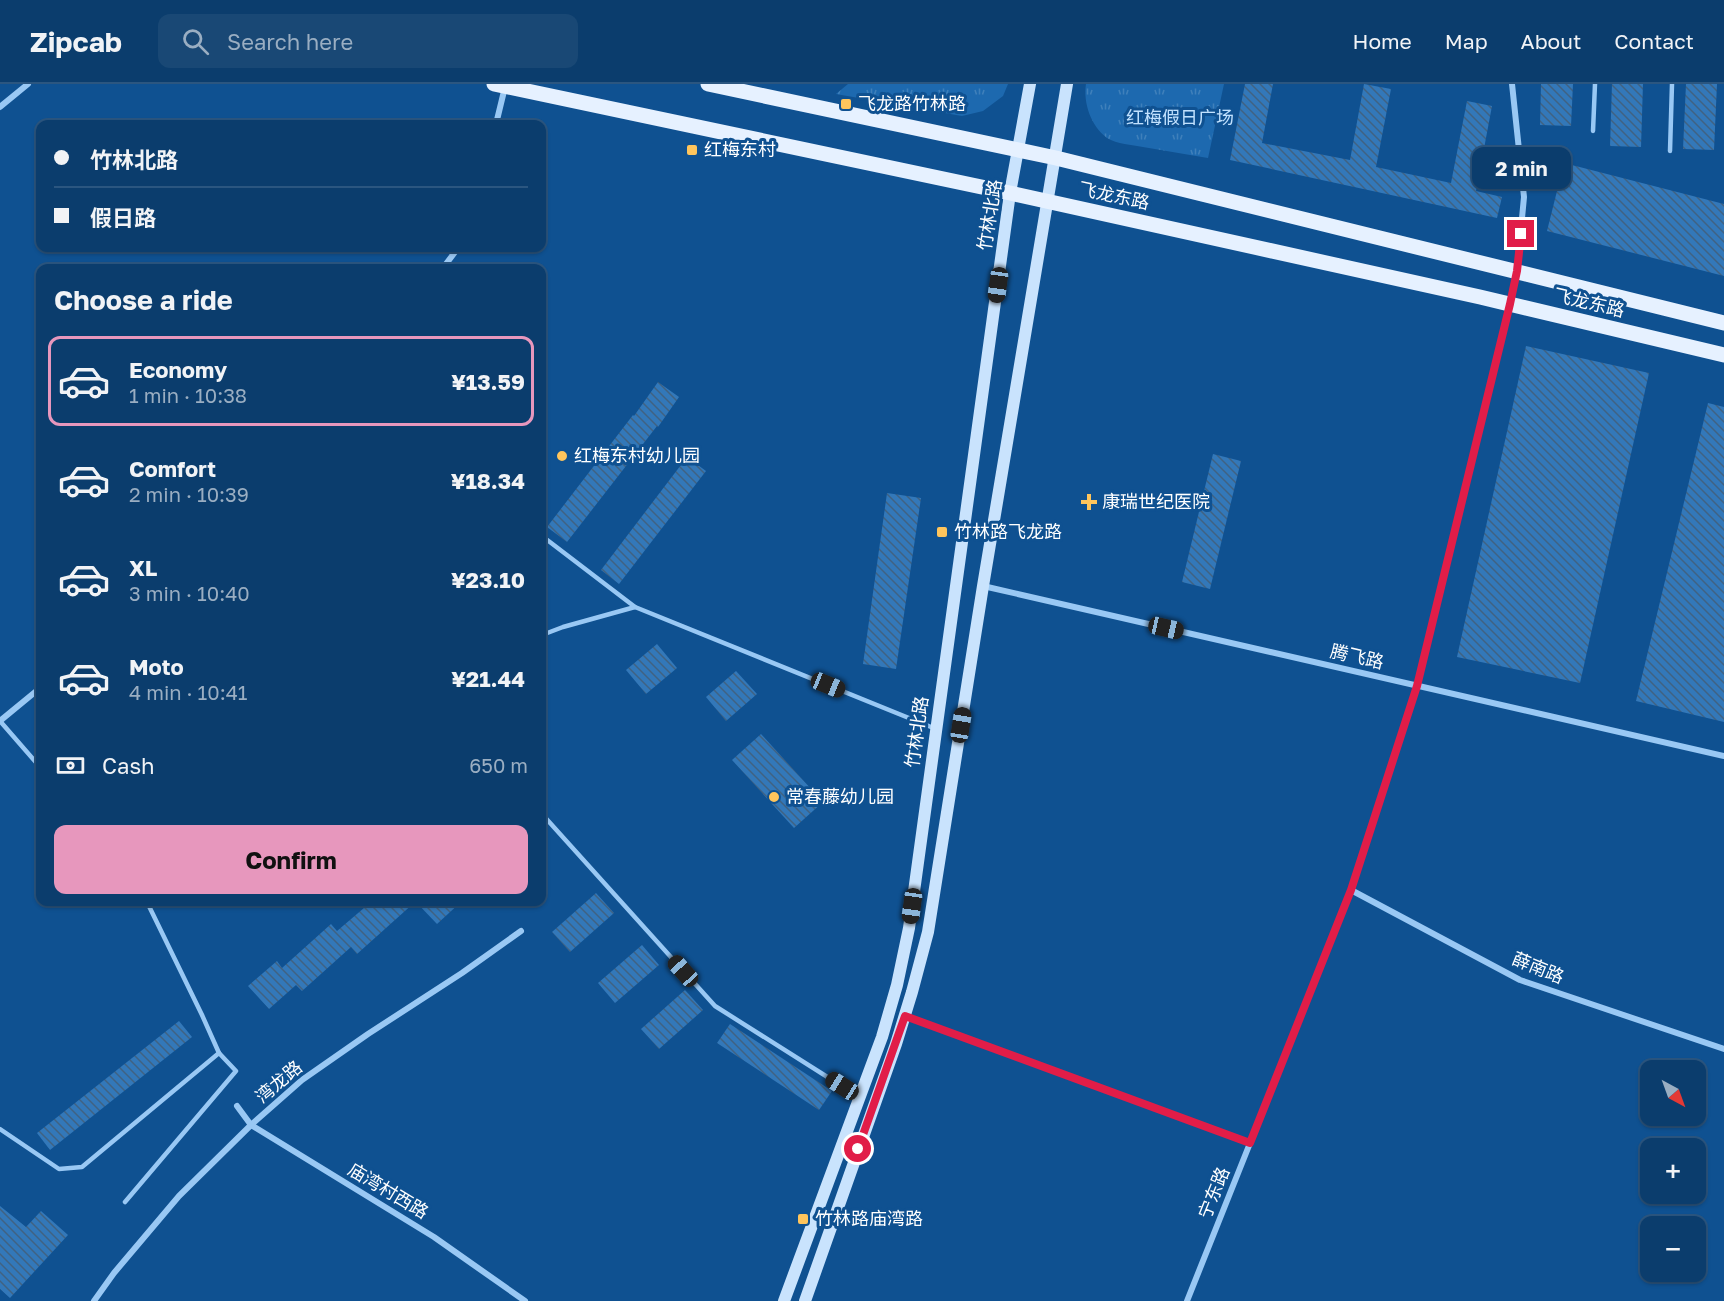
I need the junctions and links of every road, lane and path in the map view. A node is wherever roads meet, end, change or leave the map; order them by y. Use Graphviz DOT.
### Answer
graph roads {
  1 [pos="28,84"];
  2 [pos="708,84"];
  3 [pos="1030,84"];
  4 [pos="1067,84"];
  5 [pos="1512,84"];
  6 [pos="1595,84"];
  7 [pos="1672,84"];
  8 [pos="502,85"];
  9 [pos="0,108"];
  10 [pos="497,120"];
  11 [pos="1593,131"];
  12 [pos="1019,151"];
  13 [pos="1670,152"];
  14 [pos="1056,158"];
  15 [pos="1010,193"];
  16 [pos="1047,201"];
  17 [pos="455,252"];
  18 [pos="445,264"];
  19 [pos="1517,271"];
  20 [pos="1510,304"];
  21 [pos="1724,323"];
  22 [pos="1724,355"];
  23 [pos="546,539"];
  24 [pos="983,586"];
  25 [pos="634,607"];
  26 [pos="546,633"];
  27 [pos="1417,686"];
  28 [pos="36,691"];
  29 [pos="0,721"];
  30 [pos="936,729"];
  31 [pos="1724,756"];
  32 [pos="36,762"];
  33 [pos="546,818"];
  34 [pos="1351,890"];
  35 [pos="149,906"];
  36 [pos="521,931"];
  37 [pos="905,1016"];
  38 [pos="1724,1049"];
  39 [pos="219,1053"];
  40 [pos="860,1097"];
  41 [pos="237,1106"];
  42 [pos="251,1125"];
  43 [pos="0,1129"];
  44 [pos="1250,1143"];
  45 [pos="126,1202"];
  46 [pos="94,1301"];
  47 [pos="525,1301"];
  48 [pos="784,1301"];
  49 [pos="805,1301"];
  50 [pos="1187,1301"];
  1 -- 9 [label="street"];
  2 -- 12 [label="main road, 飞龙东路"];
  3 -- 12 [label="main road, 竹林北路"];
  4 -- 14 [label="main road"];
  5 -- 19 [label="street, 宁东路"];
  6 -- 11 [label="lane"];
  7 -- 13 [label="lane"];
  8 -- 10 [label="street"];
  8 -- 15 [label="main road, 飞龙东路"];
  12 -- 14 [label="main road, 飞龙东路"];
  12 -- 15 [label="main road, 竹林北路"];
  14 -- 16 [label="main road"];
  14 -- 19 [label="main road, 飞龙东路"];
  15 -- 16 [label="main road, 飞龙东路"];
  15 -- 30 [label="main road, 竹林北路"];
  16 -- 20 [label="main road, 飞龙东路"];
  16 -- 24 [label="main road"];
  17 -- 18 [label="street"];
  19 -- 20 [label="street, 宁东路"];
  19 -- 21 [label="main road, 飞龙东路"];
  20 -- 22 [label="main road, 飞龙东路"];
  20 -- 27 [label="street, 宁东路"];
  23 -- 25 [label="lane"];
  24 -- 27 [label="street, 腾飞路"];
  24 -- 37 [label="main road"];
  25 -- 26 [label="lane"];
  25 -- 30 [label="lane"];
  27 -- 31 [label="street, 腾飞路"];
  27 -- 34 [label="street, 宁东路"];
  28 -- 29 [label="street"];
  29 -- 32 [label="lane"];
  30 -- 40 [label="main road, 竹林北路"];
  33 -- 40 [label="lane"];
  34 -- 38 [label="street, 薛南路"];
  34 -- 44 [label="street, 宁东路"];
  35 -- 39 [label="lane"];
  36 -- 42 [label="street, 湾龙路"];
  37 -- 44 [label="street"];
  37 -- 49 [label="main road"];
  39 -- 43 [label="lane"];
  39 -- 45 [label="lane"];
  40 -- 48 [label="main road, 竹林北路"];
  41 -- 42 [label="street, 庙湾村西路"];
  42 -- 46 [label="street, 湾龙路"];
  42 -- 47 [label="street, 庙湾村西路"];
  44 -- 50 [label="street, 宁东路"];
}
